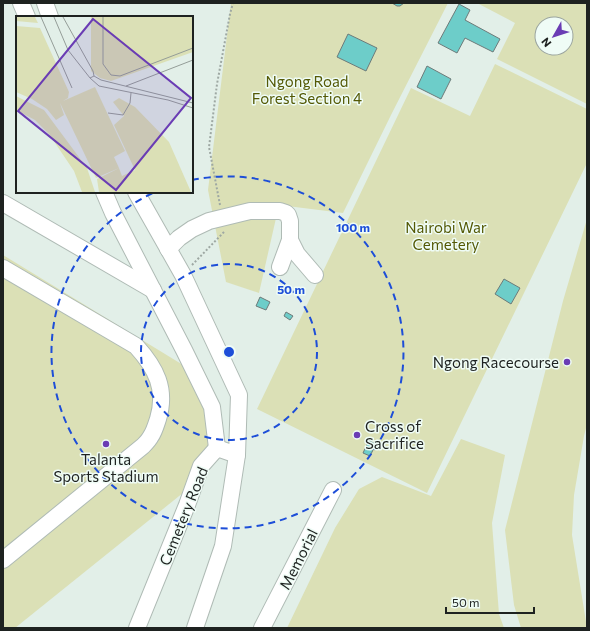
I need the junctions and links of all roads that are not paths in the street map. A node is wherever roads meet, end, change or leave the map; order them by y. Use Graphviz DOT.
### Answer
graph roads {
  1 [pos="21,3"];
  2 [pos="44,3"];
  3 [pos="26,16"];
  4 [pos="50,16"];
  5 [pos="104,193"];
  6 [pos="137,193"];
  7 [pos="3,203"];
  8 [pos="290,240"];
  9 [pos="168,249"];
  10 [pos="280,267"];
  11 [pos="3,268"];
  12 [pos="315,275"];
  13 [pos="153,290"];
  14 [pos="216,448"];
  15 [pos="237,455"];
  16 [pos="333,490"];
  17 [pos="3,560"];
  18 [pos="137,628"];
  19 [pos="195,628"];
  20 [pos="262,628"];
  1 -- 3 [label="street"];
  2 -- 4 [label="street"];
  5 -- 13 [label="street"];
  6 -- 9 [label="street"];
  7 -- 13 [label="street"];
  8 -- 9 [label="street"];
  8 -- 10 [label="street"];
  8 -- 12 [label="street"];
  9 -- 15 [label="street"];
  11 -- 17 [label="street"];
  13 -- 14 [label="street"];
  14 -- 15 [label="street"];
  14 -- 18 [label="street, Cemetery Road"];
  15 -- 19 [label="street"];
  16 -- 20 [label="street, Memorial"];
}
